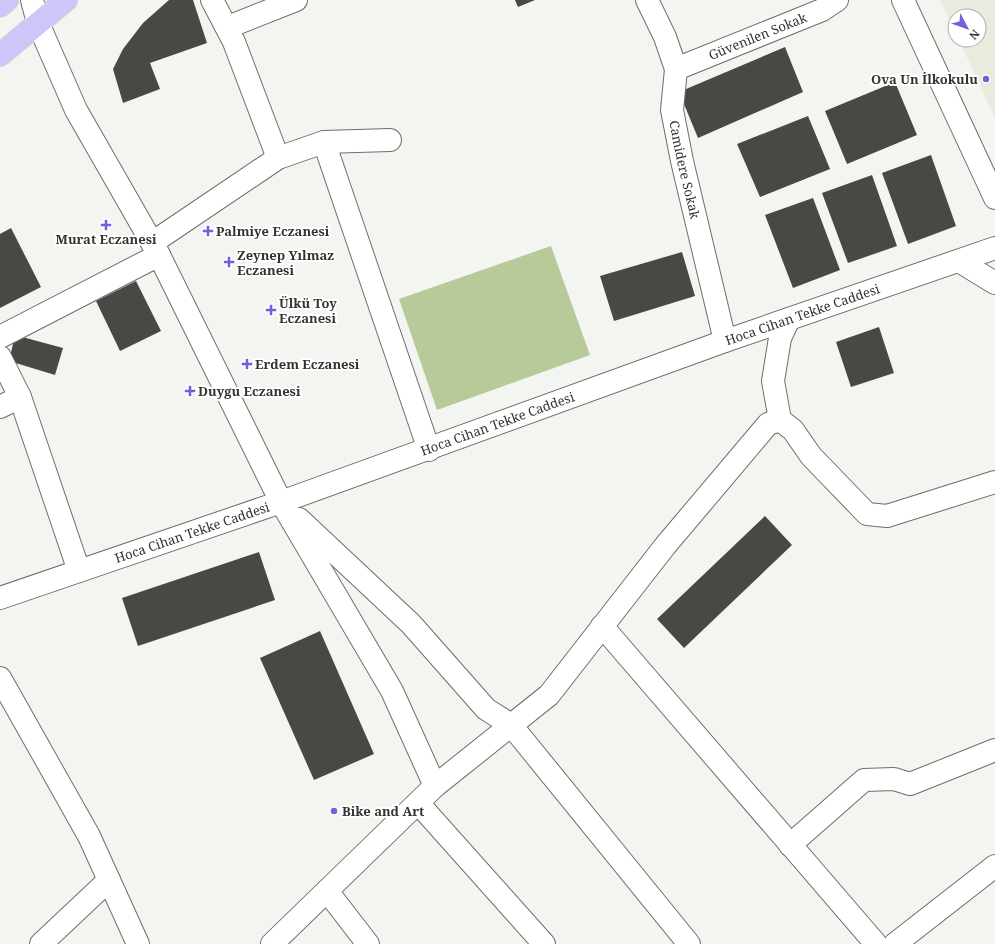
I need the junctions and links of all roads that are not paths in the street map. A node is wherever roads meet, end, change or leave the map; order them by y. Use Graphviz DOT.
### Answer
graph roads {
  1 [pos="7,0"];
  2 [pos="32,0"];
  3 [pos="66,0"];
  4 [pos="212,0"];
  5 [pos="296,0"];
  6 [pos="647,0"];
  7 [pos="838,0"];
  8 [pos="903,0"];
  9 [pos="0,6"];
  10 [pos="38,24"];
  11 [pos="228,27"];
  12 [pos="0,54"];
  13 [pos="676,69"];
  14 [pos="390,140"];
  15 [pos="324,142"];
  16 [pos="278,158"];
  17 [pos="995,198"];
  18 [pos="995,248"];
  19 [pos="156,249"];
  20 [pos="959,261"];
  21 [pos="995,284"];
  22 [pos="789,319"];
  23 [pos="0,337"];
  24 [pos="725,341"];
  25 [pos="0,357"];
  26 [pos="20,397"];
  27 [pos="0,407"];
  28 [pos="780,420"];
  29 [pos="429,450"];
  30 [pos="995,482"];
  31 [pos="281,502"];
  32 [pos="79,571"];
  33 [pos="0,598"];
  34 [pos="602,626"];
  35 [pos="0,678"];
  36 [pos="511,725"];
  37 [pos="995,750"];
  38 [pos="435,786"];
  39 [pos="418,802"];
  40 [pos="790,845"];
  41 [pos="995,866"];
  42 [pos="109,880"];
  43 [pos="327,891"];
  44 [pos="41,944"];
  45 [pos="138,944"];
  46 [pos="272,944"];
  47 [pos="368,944"];
  48 [pos="544,944"];
  49 [pos="689,944"];
  50 [pos="876,944"];
  51 [pos="895,944"];
  1 -- 9 [label="main road"];
  2 -- 10 [label="street"];
  3 -- 10 [label="main road"];
  4 -- 11 [label="street"];
  5 -- 11 [label="street"];
  6 -- 13 [label="street, Camidere Sokak"];
  7 -- 13 [label="street, Güvenilen Sokak"];
  8 -- 17 [label="street"];
  10 -- 12 [label="main road"];
  10 -- 19 [label="street"];
  11 -- 16 [label="street"];
  13 -- 24 [label="street, Camidere Sokak"];
  14 -- 15 [label="street"];
  15 -- 16 [label="street"];
  15 -- 29 [label="street"];
  16 -- 19 [label="street"];
  18 -- 20 [label="street, Hoca Cihan Tekke Caddesi"];
  19 -- 23 [label="street"];
  19 -- 31 [label="street"];
  20 -- 21 [label="street"];
  20 -- 22 [label="street, Hoca Cihan Tekke Caddesi"];
  22 -- 24 [label="street, Hoca Cihan Tekke Caddesi"];
  22 -- 28 [label="street"];
  24 -- 29 [label="street, Hoca Cihan Tekke Caddesi"];
  25 -- 26 [label="street"];
  26 -- 27 [label="street"];
  26 -- 32 [label="street"];
  28 -- 30 [label="street"];
  28 -- 34 [label="street"];
  29 -- 31 [label="street, Hoca Cihan Tekke Caddesi"];
  31 -- 32 [label="street, Hoca Cihan Tekke Caddesi"];
  31 -- 36 [label="street"];
  31 -- 38 [label="street"];
  32 -- 33 [label="street, Hoca Cihan Tekke Caddesi"];
  34 -- 36 [label="street"];
  34 -- 40 [label="street"];
  35 -- 42 [label="street"];
  36 -- 38 [label="street"];
  36 -- 49 [label="street"];
  37 -- 40 [label="street"];
  38 -- 39 [label="street"];
  39 -- 43 [label="street"];
  39 -- 48 [label="street"];
  40 -- 50 [label="street"];
  41 -- 51 [label="street"];
  42 -- 44 [label="street"];
  42 -- 45 [label="street"];
  43 -- 46 [label="street"];
  43 -- 47 [label="street"];
}
